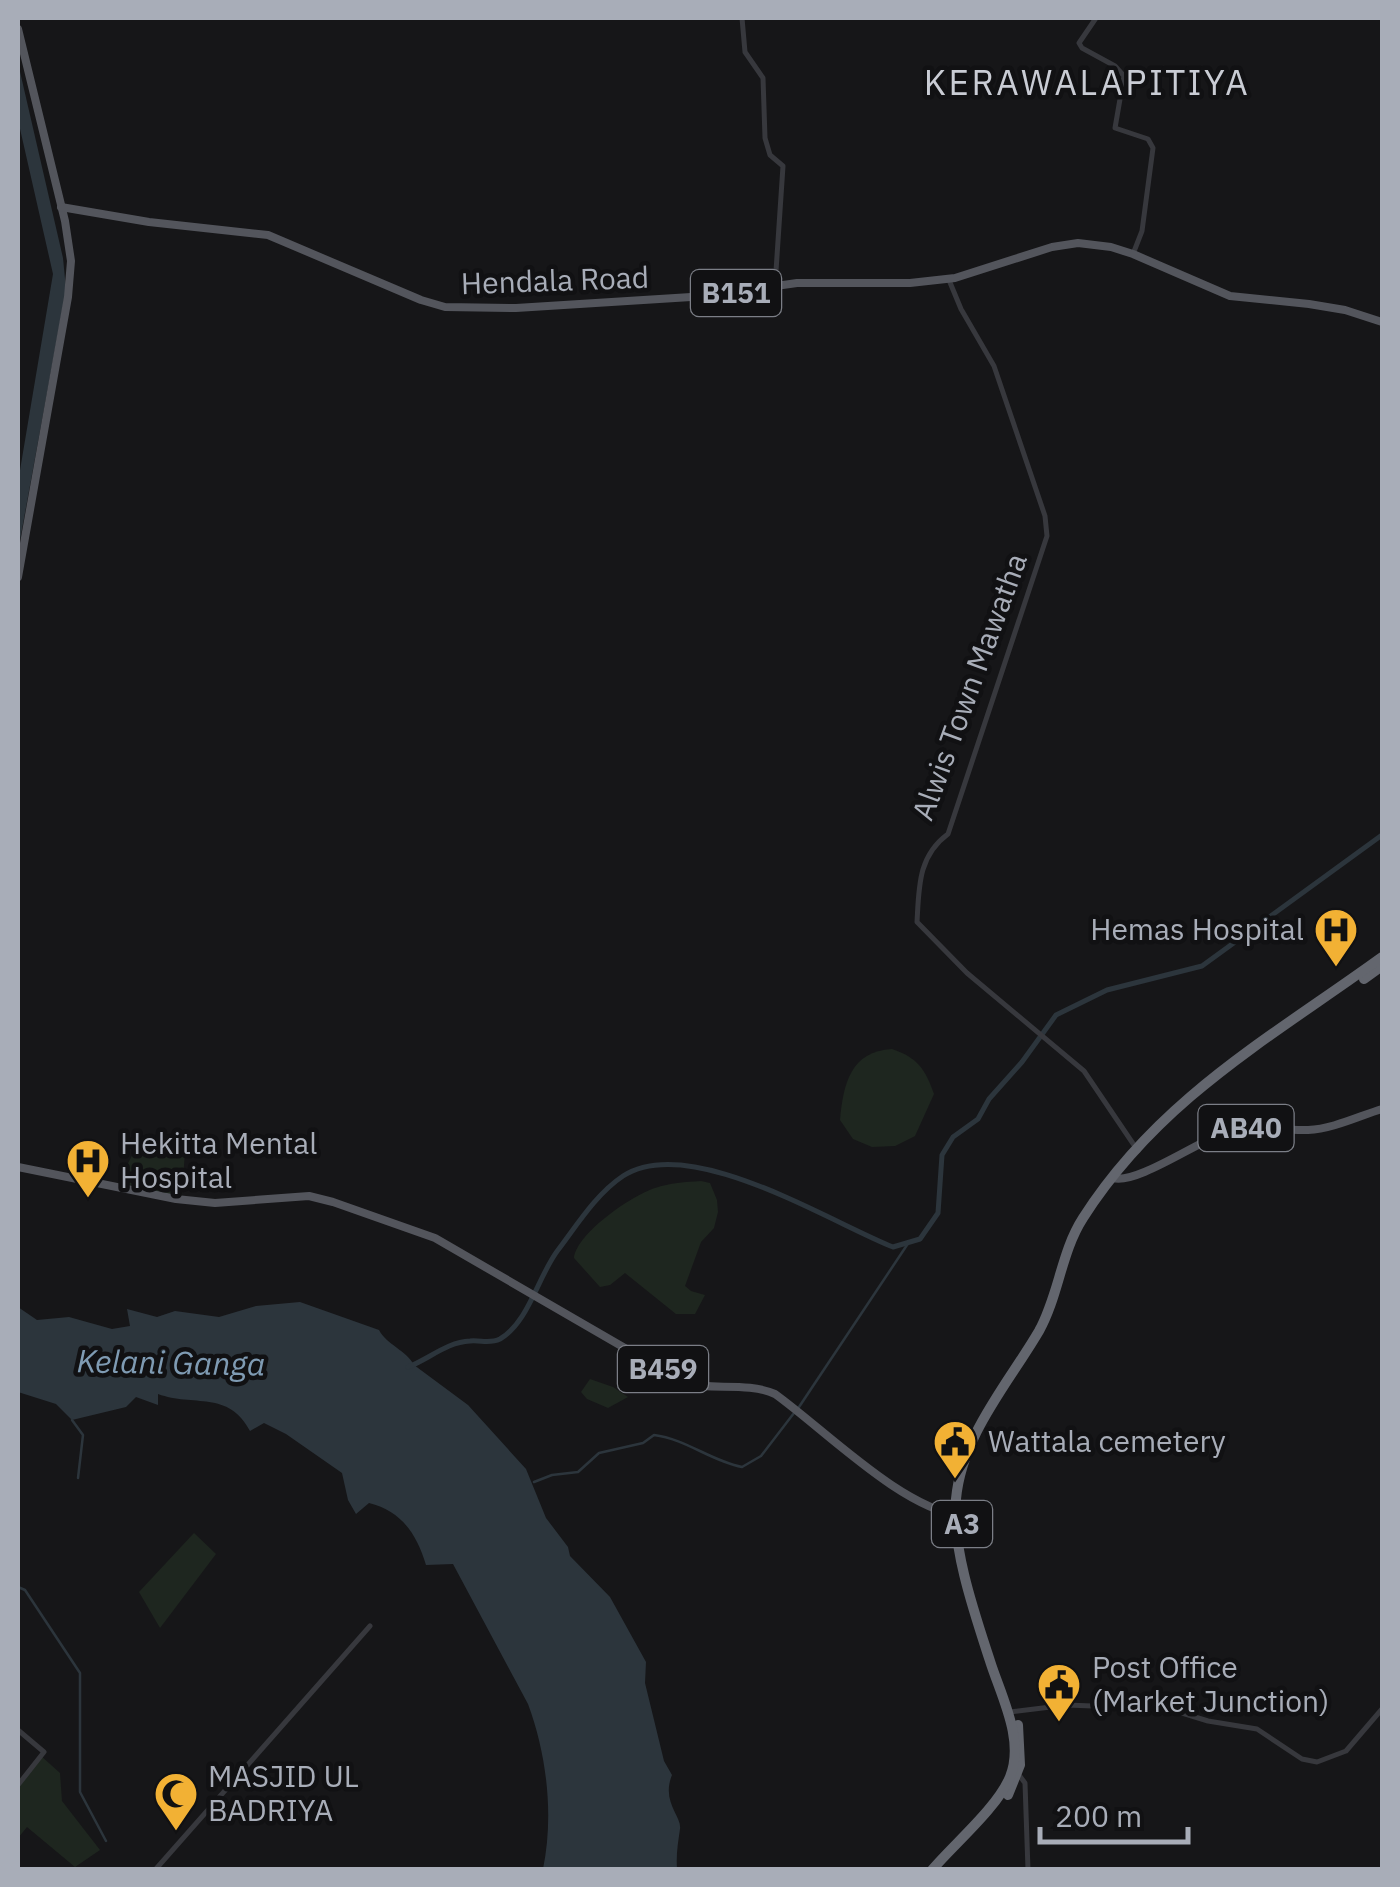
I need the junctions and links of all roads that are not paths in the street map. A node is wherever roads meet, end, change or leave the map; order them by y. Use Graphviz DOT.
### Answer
graph roads {
  1 [pos="742,18"];
  2 [pos="1096,18"];
  3 [pos="18,29"];
  4 [pos="62,207"];
  5 [pos="86,211"];
  6 [pos="65,221"];
  7 [pos="1133,254"];
  8 [pos="949,279"];
  9 [pos="775,286"];
  10 [pos="1382,322"];
  11 [pos="18,577"];
  12 [pos="1382,958"];
  13 [pos="1382,966"];
  14 [pos="1382,1110"];
  15 [pos="1138,1151"];
  16 [pos="18,1167"];
  17 [pos="1115,1179"];
  18 [pos="959,1515"];
  19 [pos="370,1626"];
  20 [pos="1382,1708"];
  21 [pos="1011,1712"];
  22 [pos="18,1730"];
  23 [pos="1015,1774"];
  24 [pos="18,1785"];
  25 [pos="155,1870"];
  26 [pos="932,1870"];
  27 [pos="940,1870"];
  28 [pos="1028,1870"];
  1 -- 9 [label="street"];
  2 -- 7 [label="street"];
  3 -- 4 [label="main road"];
  4 -- 5 [label="main road, Hendala Road / B151"];
  4 -- 6 [label="main road"];
  5 -- 6 [label="main road"];
  5 -- 9 [label="main road, Hendala Road / B151"];
  6 -- 11 [label="main road"];
  7 -- 8 [label="main road, Hendala Road / B151"];
  7 -- 10 [label="main road, Hendala Road / B151"];
  8 -- 9 [label="main road, Hendala Road / B151"];
  8 -- 15 [label="street, Alwis Town Mawatha"];
  12 -- 15 [label="highway, A3"];
  13 -- 15 [label="highway, A3"];
  14 -- 17 [label="main road, AB40"];
  15 -- 17 [label="highway, A3"];
  16 -- 18 [label="main road, B459"];
  17 -- 18 [label="highway, A3"];
  18 -- 21 [label="highway, A3"];
  19 -- 25 [label="street"];
  20 -- 21 [label="street"];
  21 -- 23 [label="highway, A3"];
  22 -- 24 [label="street"];
  23 -- 26 [label="highway"];
  23 -- 27 [label="highway"];
  23 -- 28 [label="street"];
}
